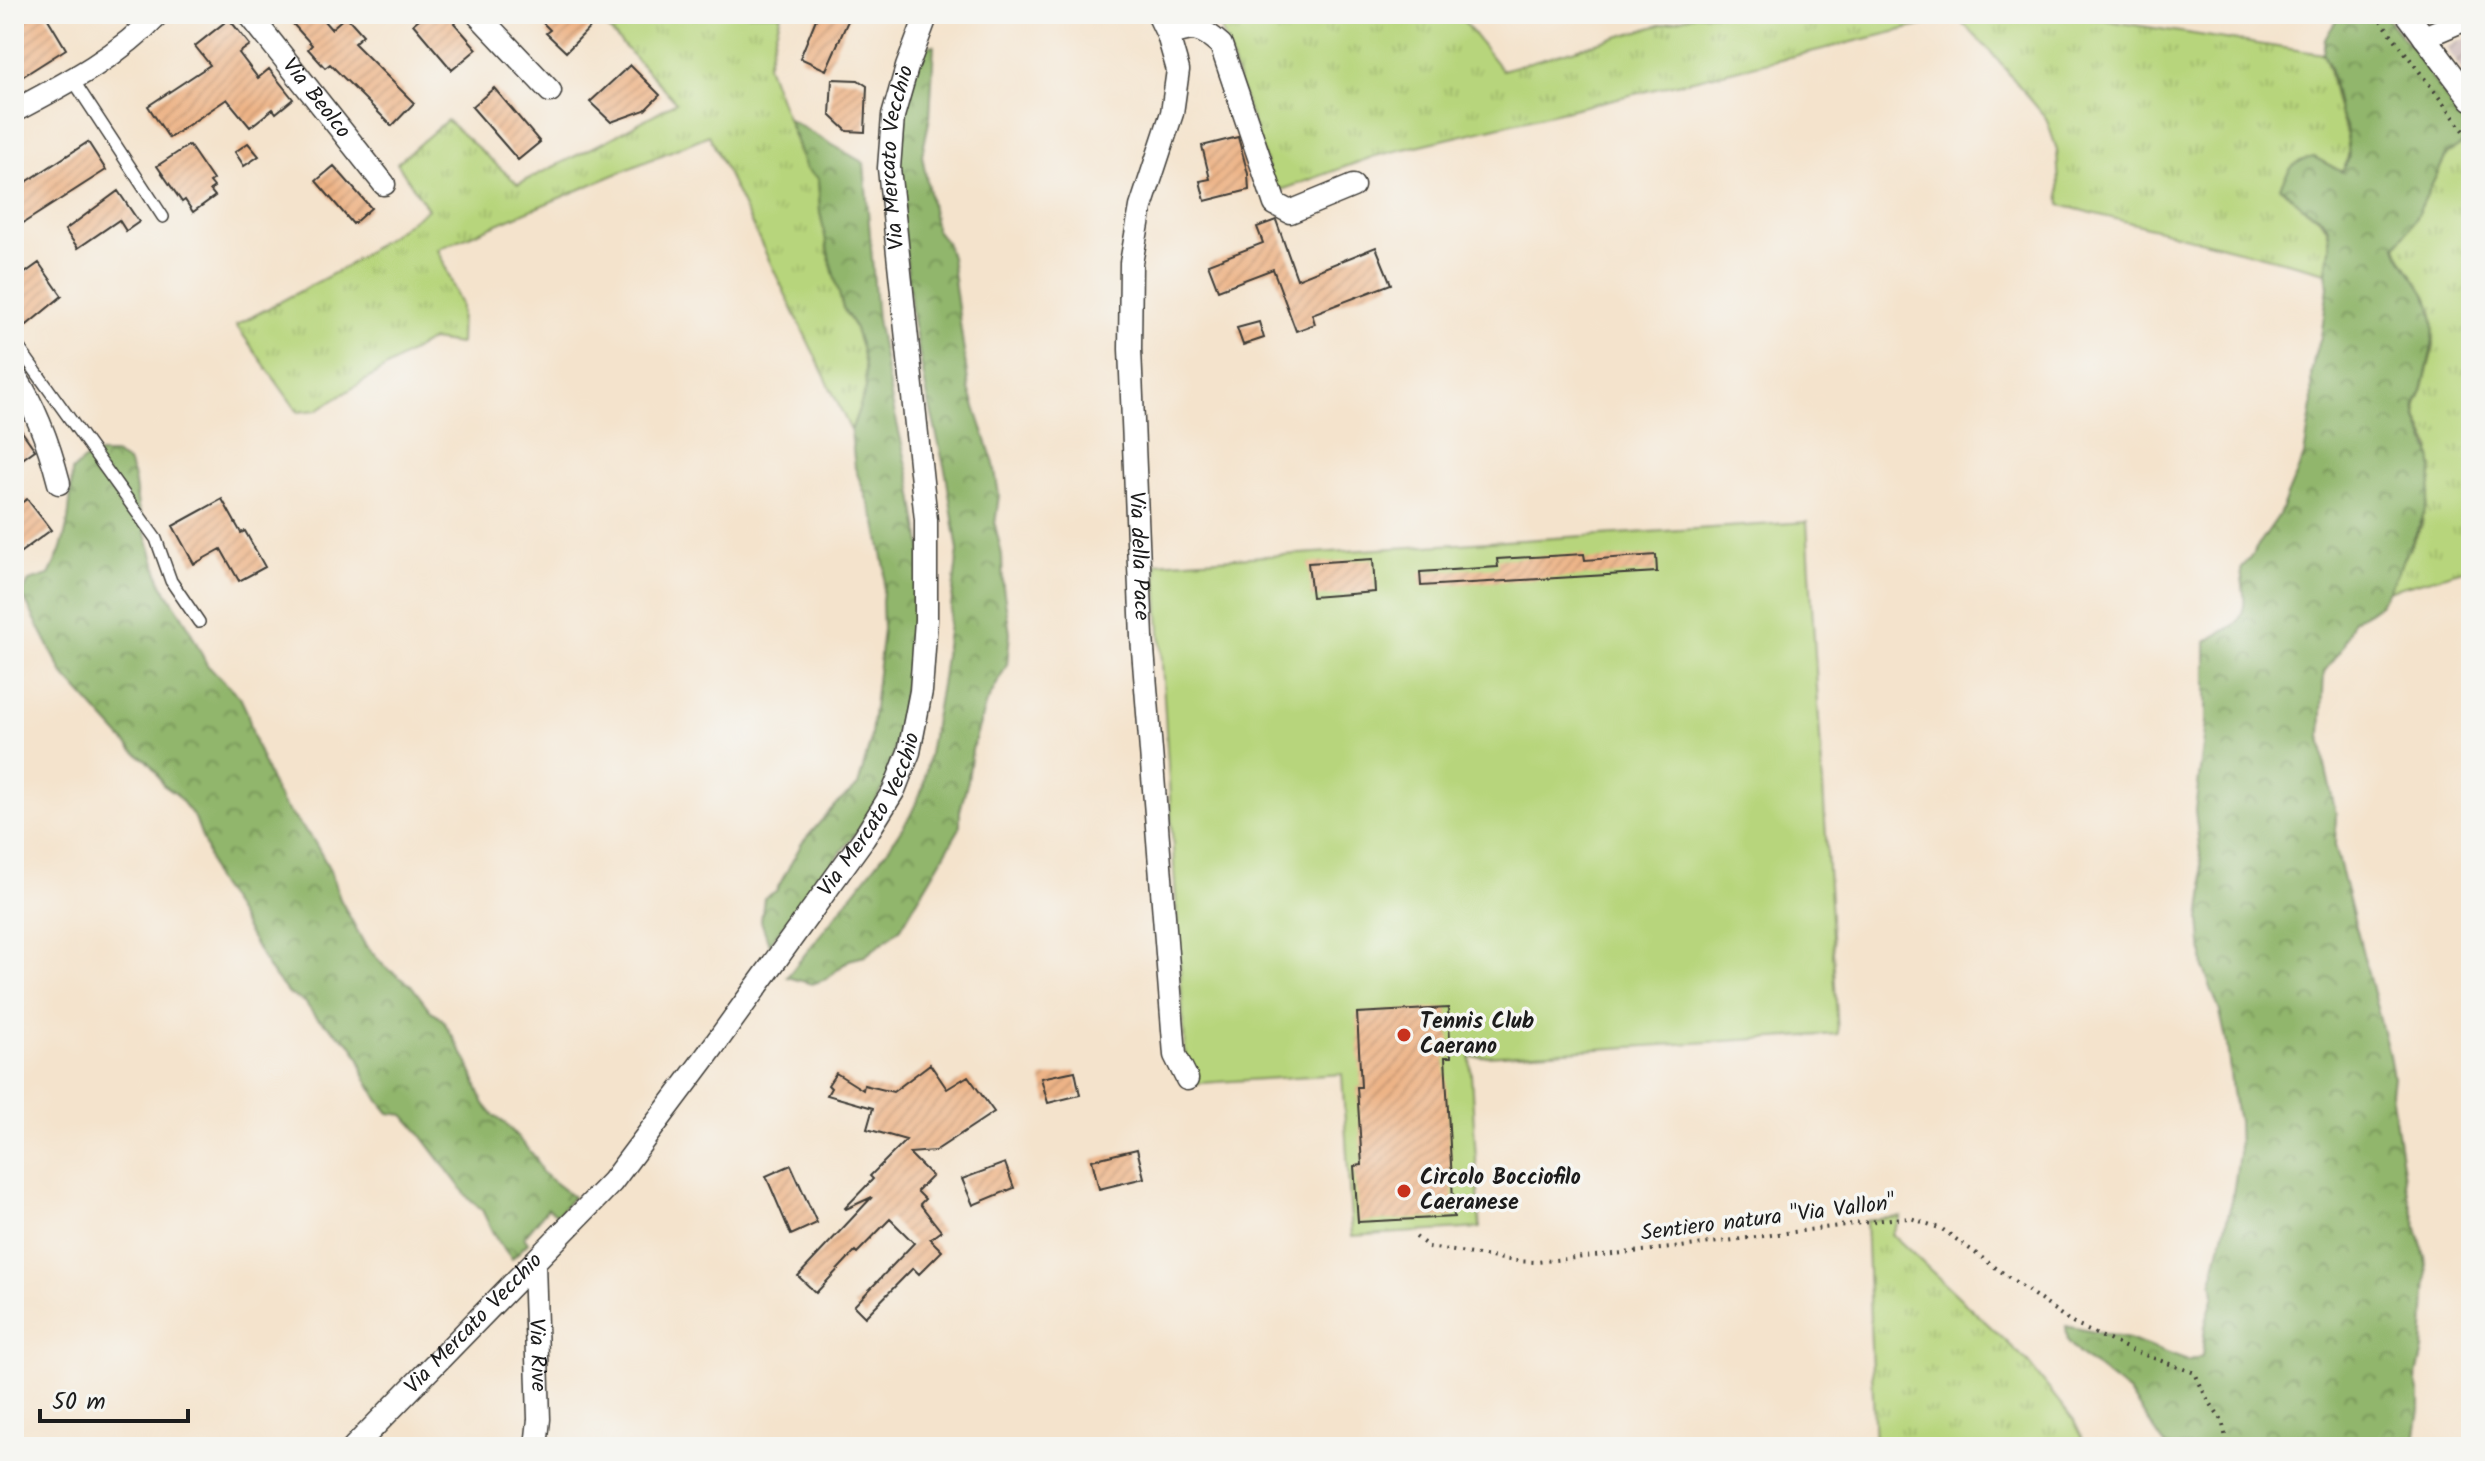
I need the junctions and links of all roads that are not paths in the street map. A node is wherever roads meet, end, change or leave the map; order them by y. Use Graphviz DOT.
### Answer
graph roads {
  1 [pos="158,14"];
  2 [pos="249,14"];
  3 [pos="477,14"];
  4 [pos="927,14"];
  5 [pos="1158,14"];
  6 [pos="2407,14"];
  7 [pos="2471,17"];
  8 [pos="1168,35"];
  9 [pos="2424,37"];
  10 [pos="73,80"];
  11 [pos="550,91"];
  12 [pos="2471,99"];
  13 [pos="14,111"];
  14 [pos="384,184"];
  15 [pos="1353,186"];
  16 [pos="163,217"];
  17 [pos="14,341"];
  18 [pos="14,374"];
  19 [pos="59,483"];
  20 [pos="199,622"];
  21 [pos="1187,1079"];
  22 [pos="534,1263"];
  23 [pos="354,1447"];
  24 [pos="536,1447"];
  1 -- 10 [label="street"];
  2 -- 14 [label="street, Via Beolco"];
  3 -- 11 [label="street"];
  4 -- 22 [label="street, Via Mercato Vecchio"];
  5 -- 8 [label="street, Via della Pace"];
  6 -- 9 [label="street"];
  7 -- 9 [label="street"];
  8 -- 15 [label="street"];
  8 -- 21 [label="street, Via della Pace"];
  9 -- 12 [label="street"];
  10 -- 13 [label="street"];
  10 -- 16 [label="lane"];
  17 -- 20 [label="lane"];
  18 -- 19 [label="street"];
  22 -- 23 [label="street, Via Mercato Vecchio"];
  22 -- 24 [label="street, Via Rive"];
}
